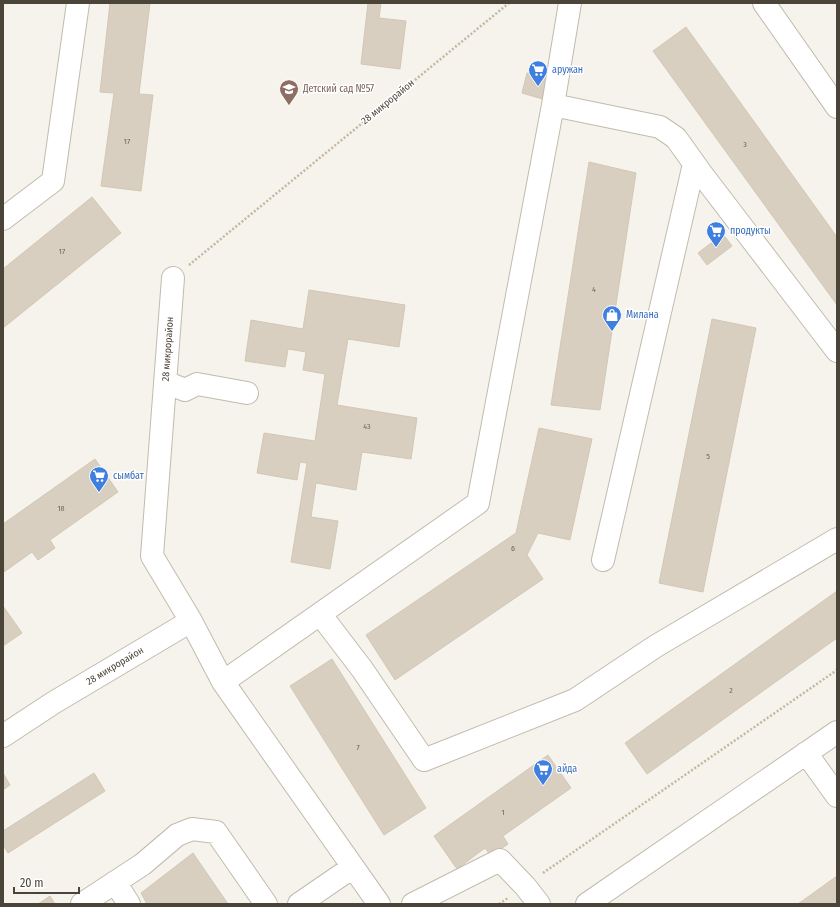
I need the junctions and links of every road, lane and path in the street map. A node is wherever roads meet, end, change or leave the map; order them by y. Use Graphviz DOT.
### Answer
graph roads {
  1 [pos="78,3"];
  2 [pos="509,3"];
  3 [pos="570,3"];
  4 [pos="764,3"];
  5 [pos="553,105"];
  6 [pos="837,107"];
  7 [pos="694,164"];
  8 [pos="3,219"];
  9 [pos="173,278"];
  10 [pos="837,351"];
  11 [pos="165,382"];
  12 [pos="247,393"];
  13 [pos="837,540"];
  14 [pos="603,560"];
  15 [pos="320,614"];
  16 [pos="191,621"];
  17 [pos="837,670"];
  18 [pos="223,682"];
  19 [pos="837,732"];
  20 [pos="3,736"];
  21 [pos="806,753"];
  22 [pos="837,796"];
  23 [pos="353,867"];
  24 [pos="115,882"];
  25 [pos="525,886"];
  26 [pos="82,904"];
  27 [pos="128,904"];
  28 [pos="266,904"];
  29 [pos="299,904"];
  30 [pos="379,904"];
  31 [pos="413,904"];
  32 [pos="499,904"];
  33 [pos="539,904"];
  34 [pos="586,904"];
  1 -- 8 [label="street"];
  2 -- 9 [label="path, 28 микрорайон"];
  3 -- 5 [label="street"];
  4 -- 6 [label="street"];
  5 -- 7 [label="street"];
  5 -- 15 [label="street"];
  7 -- 10 [label="street"];
  7 -- 14 [label="street"];
  9 -- 11 [label="street, 28 микрорайон"];
  11 -- 12 [label="street"];
  11 -- 16 [label="street, 28 микрорайон"];
  13 -- 15 [label="street"];
  15 -- 18 [label="street"];
  16 -- 18 [label="street"];
  16 -- 20 [label="street, 28 микрорайон"];
  17 -- 25 [label="path"];
  18 -- 23 [label="street"];
  19 -- 21 [label="street"];
  21 -- 22 [label="street"];
  21 -- 34 [label="street"];
  23 -- 29 [label="street"];
  23 -- 30 [label="street"];
  24 -- 26 [label="street"];
  24 -- 27 [label="street"];
  24 -- 28 [label="street"];
  25 -- 31 [label="street"];
  25 -- 32 [label="path"];
  25 -- 33 [label="street"];
}
